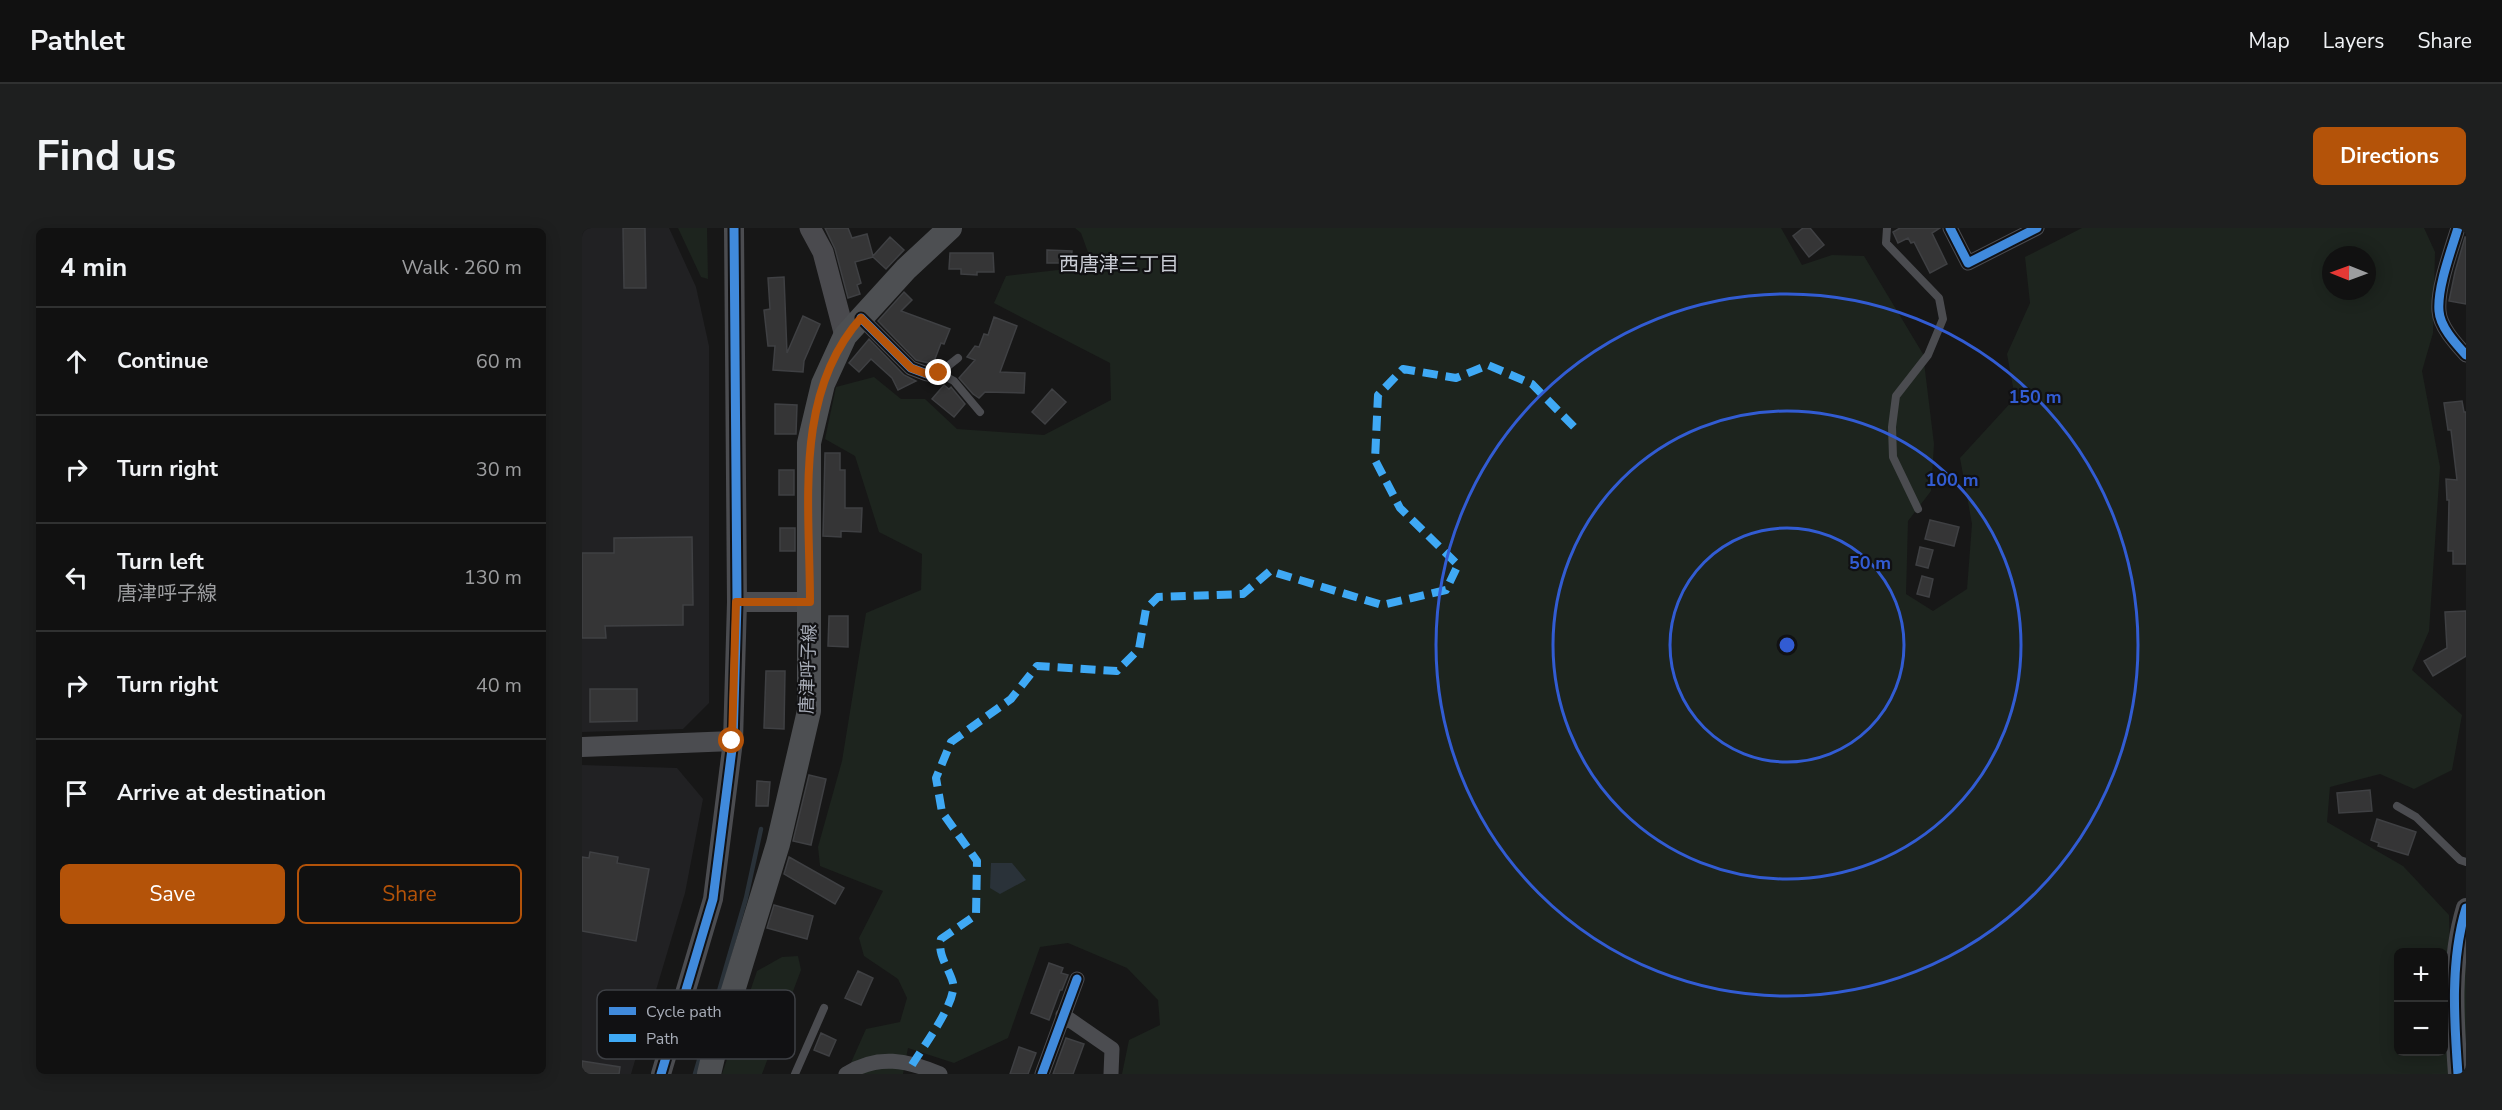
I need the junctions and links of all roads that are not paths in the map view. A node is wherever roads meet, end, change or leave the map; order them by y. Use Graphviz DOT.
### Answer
graph roads {
  1 [pos="734,228"];
  2 [pos="810,228"];
  3 [pos="950,228"];
  4 [pos="1887,228"];
  5 [pos="1950,228"];
  6 [pos="2037,228"];
  7 [pos="2458,228"];
  8 [pos="861,318"];
  9 [pos="845,336"];
  10 [pos="2466,355"];
  11 [pos="958,358"];
  12 [pos="939,373"];
  13 [pos="980,412"];
  14 [pos="1918,508"];
  15 [pos="736,602"];
  16 [pos="810,602"];
  17 [pos="732,741"];
  18 [pos="582,747"];
  19 [pos="2397,806"];
  20 [pos="2466,862"];
  21 [pos="2466,908"];
  22 [pos="1077,979"];
  23 [pos="685,990"];
  24 [pos="733,990"];
  25 [pos="824,1008"];
  26 [pos="1063,1015"];
  27 [pos="665,1059"];
  28 [pos="713,1059"];
  29 [pos="660,1074"];
  30 [pos="709,1074"];
  31 [pos="795,1074"];
  32 [pos="846,1074"];
  33 [pos="940,1074"];
  34 [pos="1042,1074"];
  35 [pos="1111,1074"];
  36 [pos="2458,1074"];
  1 -- 15 [label="street"];
  2 -- 9 [label="main road"];
  3 -- 8 [label="main road, 唐津呼子線"];
  4 -- 14 [label="lane"];
  5 -- 6 [label="street"];
  7 -- 10 [label="street"];
  8 -- 9 [label="main road, 唐津呼子線"];
  8 -- 12 [label="street"];
  9 -- 16 [label="main road, 唐津呼子線"];
  11 -- 12 [label="lane"];
  12 -- 13 [label="lane"];
  15 -- 16 [label="street"];
  15 -- 17 [label="street"];
  16 -- 24 [label="main road, 唐津呼子線"];
  17 -- 18 [label="street"];
  17 -- 23 [label="street"];
  19 -- 20 [label="lane"];
  21 -- 36 [label="street"];
  22 -- 26 [label="street"];
  25 -- 31 [label="lane"];
  26 -- 34 [label="street"];
  26 -- 35 [label="street"];
  27 -- 29 [label="street"];
  28 -- 30 [label="main road, 唐津呼子線"];
  32 -- 33 [label="street"];
}
